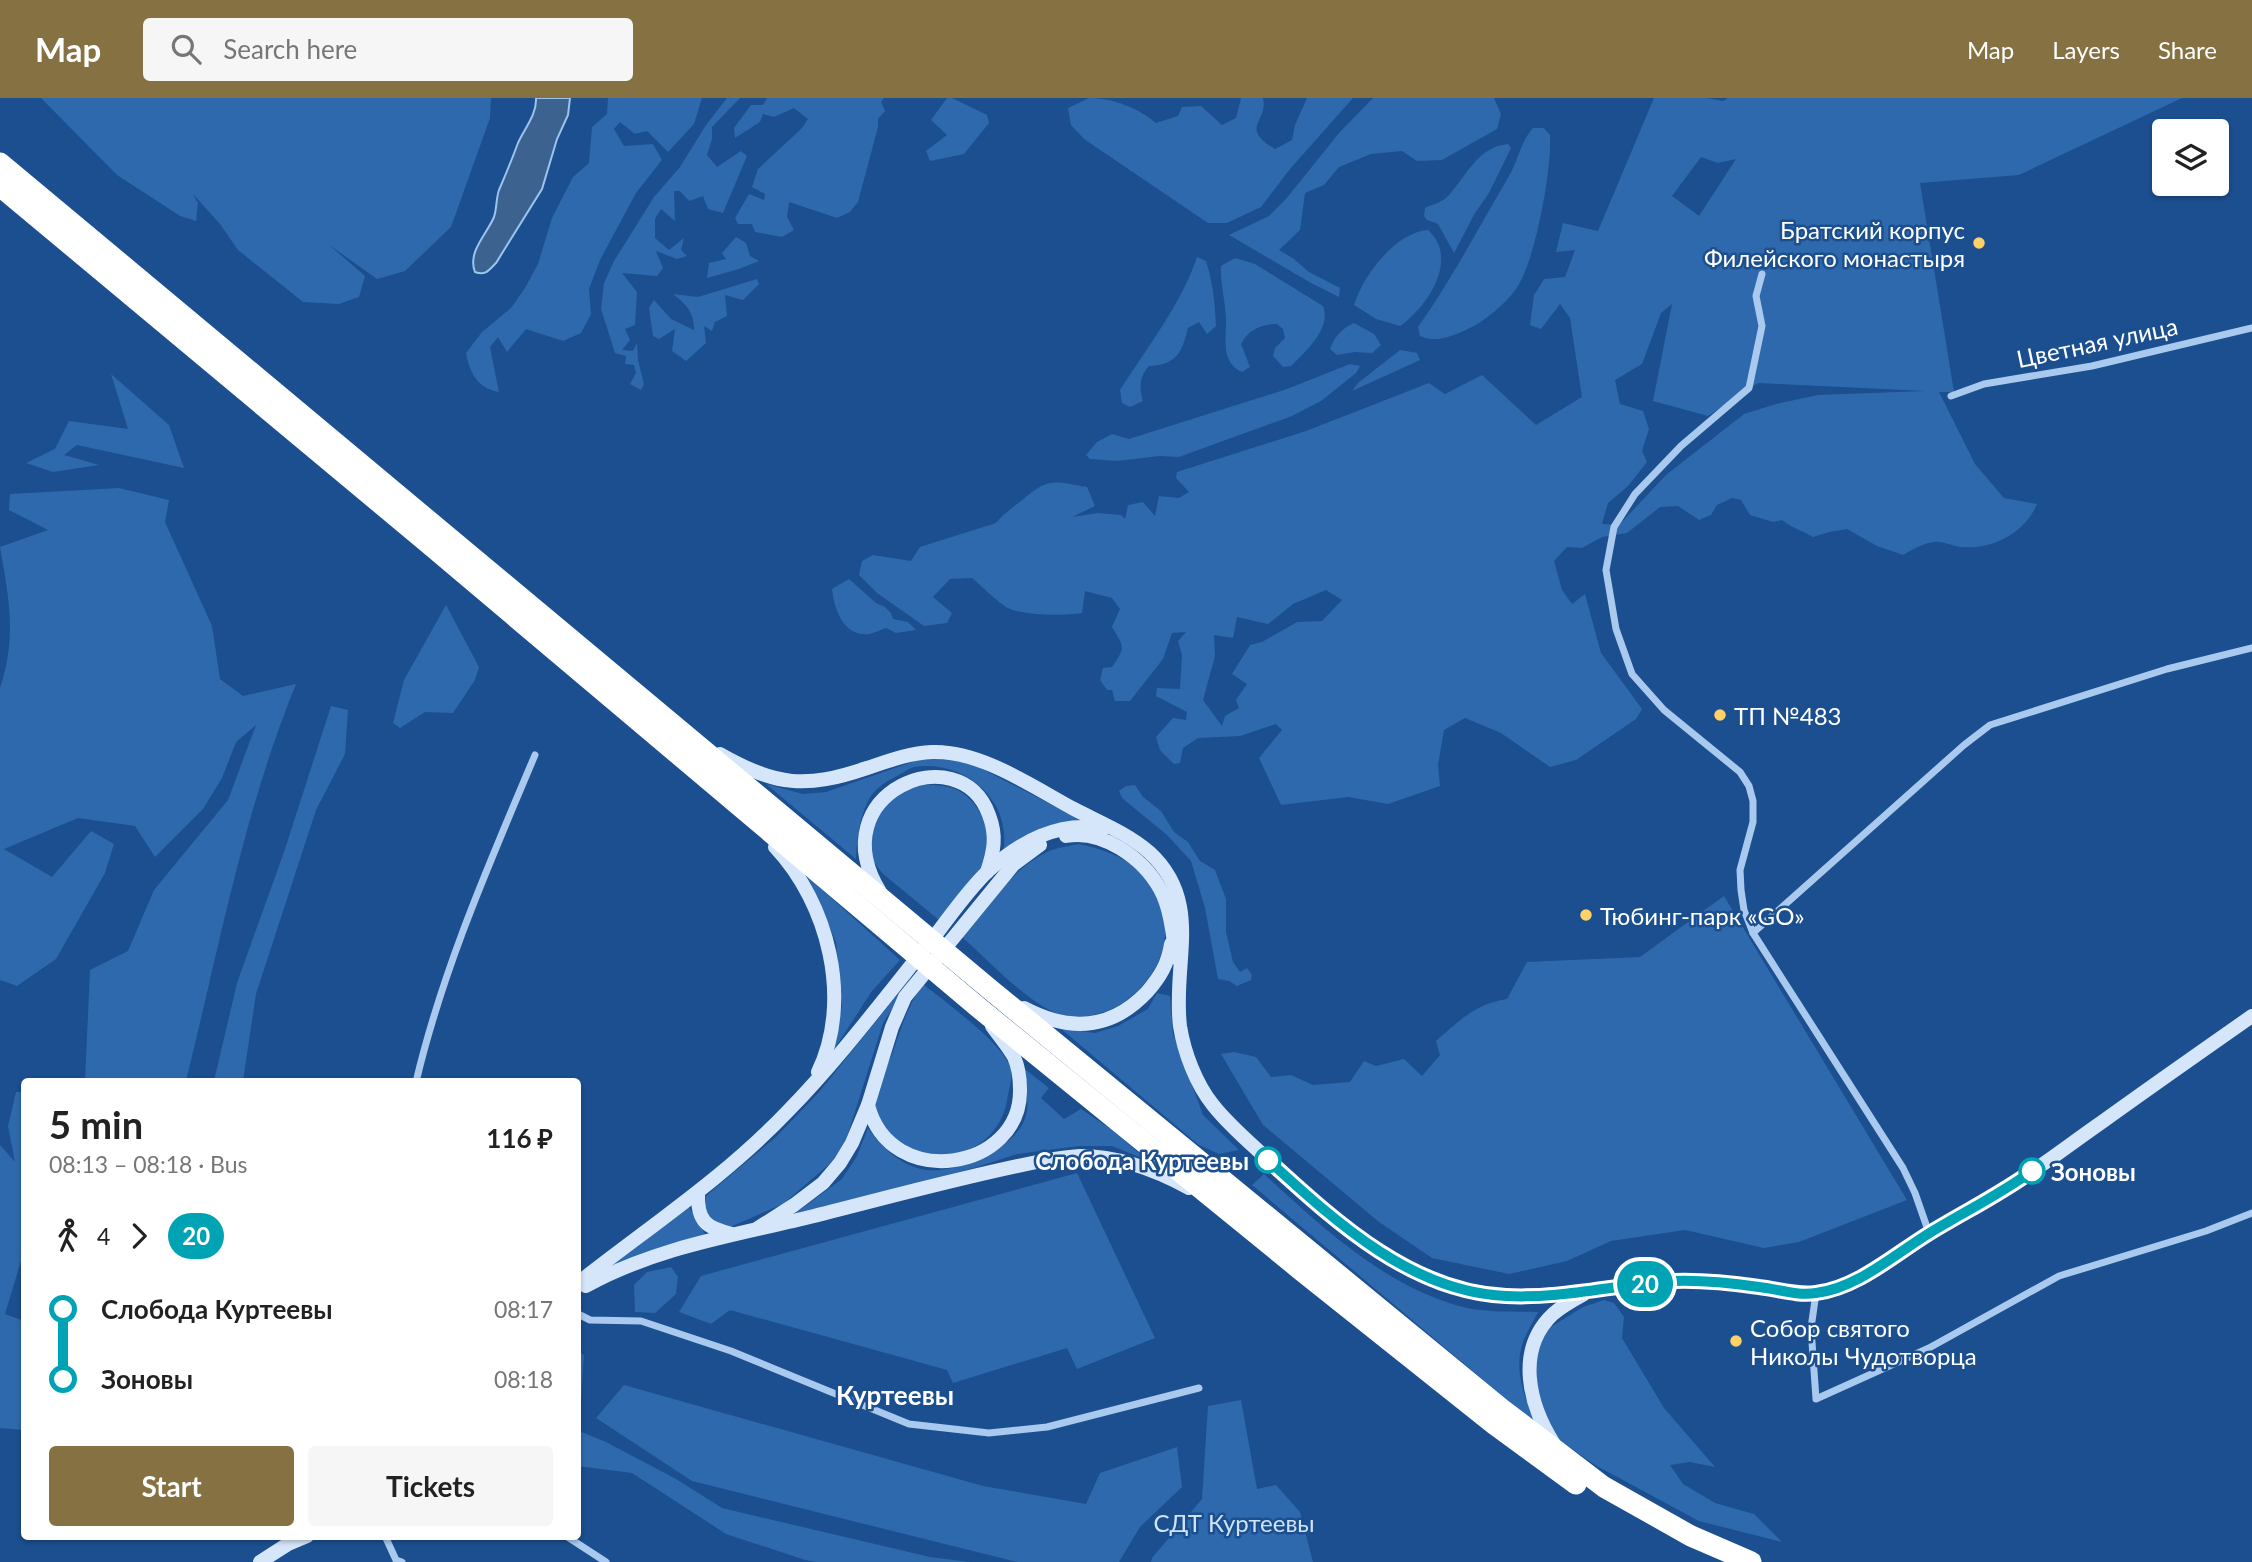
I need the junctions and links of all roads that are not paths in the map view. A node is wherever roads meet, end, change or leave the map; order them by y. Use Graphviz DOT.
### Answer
graph roads {
  1 [pos="0,163"];
  2 [pos="0,186"];
  3 [pos="1762,274"];
  4 [pos="2252,328"];
  5 [pos="1951,396"];
  6 [pos="2252,648"];
  7 [pos="680,731"];
  8 [pos="535,755"];
  9 [pos="729,798"];
  10 [pos="1119,832"];
  11 [pos="987,872"];
  12 [pos="891,906"];
  13 [pos="1169,913"];
  14 [pos="1753,933"];
  15 [pos="965,982"];
  16 [pos="1180,982"];
  17 [pos="986,1000"];
  18 [pos="2252,1016"];
  19 [pos="417,1078"];
  20 [pos="808,1089"];
  21 [pos="868,1105"];
  22 [pos="698,1193"];
  23 [pos="1227,1210"];
  24 [pos="2252,1213"];
  25 [pos="758,1228"];
  26 [pos="732,1234"];
  27 [pos="1929,1234"];
  28 [pos="581,1281"];
  29 [pos="581,1289"];
  30 [pos="1590,1290"];
  31 [pos="1816,1293"];
  32 [pos="581,1316"];
  33 [pos="1199,1388"];
  34 [pos="1565,1459"];
  35 [pos="298,1540"];
  36 [pos="387,1540"];
  37 [pos="572,1540"];
  38 [pos="260,1562"];
  39 [pos="402,1562"];
  40 [pos="606,1562"];
  41 [pos="1716,1562"];
  42 [pos="1751,1562"];
  1 -- 7 [label="highway"];
  2 -- 9 [label="highway"];
  3 -- 14 [label="street"];
  4 -- 5 [label="street, Цветная улица"];
  6 -- 14 [label="street"];
  7 -- 10 [label="street"];
  7 -- 12 [label="highway"];
  8 -- 19 [label="street"];
  9 -- 15 [label="highway"];
  9 -- 20 [label="street"];
  10 -- 11 [label="street"];
  10 -- 16 [label="street"];
  11 -- 12 [label="street"];
  11 -- 20 [label="street"];
  12 -- 15 [label="highway"];
  13 -- 16 [label="street"];
  13 -- 17 [label="street"];
  13 -- 21 [label="street"];
  14 -- 27 [label="street"];
  15 -- 17 [label="highway"];
  16 -- 30 [label="street"];
  17 -- 21 [label="street"];
  17 -- 23 [label="highway"];
  17 -- 34 [label="highway"];
  18 -- 27 [label="street"];
  20 -- 22 [label="street"];
  21 -- 25 [label="street"];
  22 -- 26 [label="street"];
  22 -- 28 [label="street"];
  23 -- 25 [label="street"];
  23 -- 41 [label="highway"];
  24 -- 31 [label="street"];
  25 -- 26 [label="street"];
  26 -- 29 [label="street"];
  27 -- 31 [label="street"];
  30 -- 31 [label="street"];
  30 -- 34 [label="street"];
  32 -- 33 [label="street"];
  34 -- 42 [label="highway"];
  35 -- 38 [label="street"];
  36 -- 39 [label="street"];
  37 -- 40 [label="street"];
}
